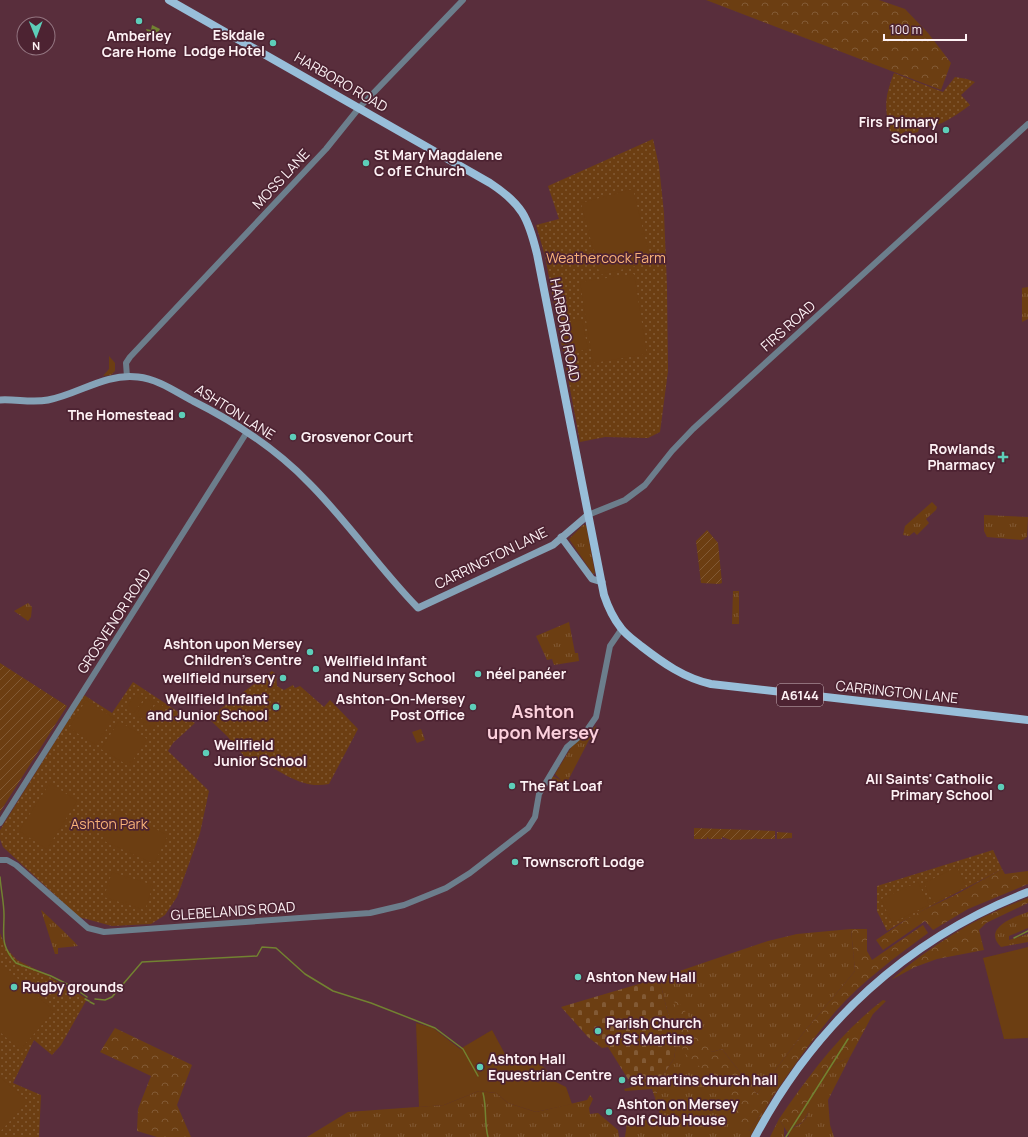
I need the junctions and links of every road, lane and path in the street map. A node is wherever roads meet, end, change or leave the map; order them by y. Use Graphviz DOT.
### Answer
graph roads {
  1 [pos="169,0"];
  2 [pos="462,0"];
  3 [pos="360,108"];
  4 [pos="1028,124"];
  5 [pos="127,377"];
  6 [pos="0,400"];
  7 [pos="247,432"];
  8 [pos="588,515"];
  9 [pos="561,537"];
  10 [pos="602,582"];
  11 [pos="606,600"];
  12 [pos="418,608"];
  13 [pos="621,630"];
  14 [pos="1028,720"];
  15 [pos="0,823"];
  16 [pos="0,860"];
  17 [pos="1028,892"];
  18 [pos="755,1137"];
  1 -- 3 [label="main road, HARBORO ROAD / A6144"];
  2 -- 3 [label="street, MOSS LANE"];
  3 -- 5 [label="street, MOSS LANE"];
  3 -- 8 [label="main road, HARBORO ROAD / A6144"];
  4 -- 8 [label="street, FIRS ROAD"];
  5 -- 6 [label="main road, ASHTON LANE"];
  5 -- 7 [label="main road, ASHTON LANE"];
  7 -- 12 [label="main road, ASHTON LANE"];
  7 -- 15 [label="street, GROSVENOR ROAD"];
  8 -- 9 [label="main road, FIRS ROAD"];
  8 -- 10 [label="main road, HARBORO ROAD / A6144"];
  9 -- 10 [label="main road, CARRINGTON LANE"];
  9 -- 12 [label="main road, CARRINGTON LANE"];
  10 -- 11 [label="main road, HARBORO ROAD / A6144"];
  11 -- 13 [label="main road, CARRINGTON LANE / A6144"];
  13 -- 14 [label="main road, CARRINGTON LANE / A6144"];
  13 -- 16 [label="street, GLEBELANDS ROAD"];
  17 -- 18 [label="main road"];
}
